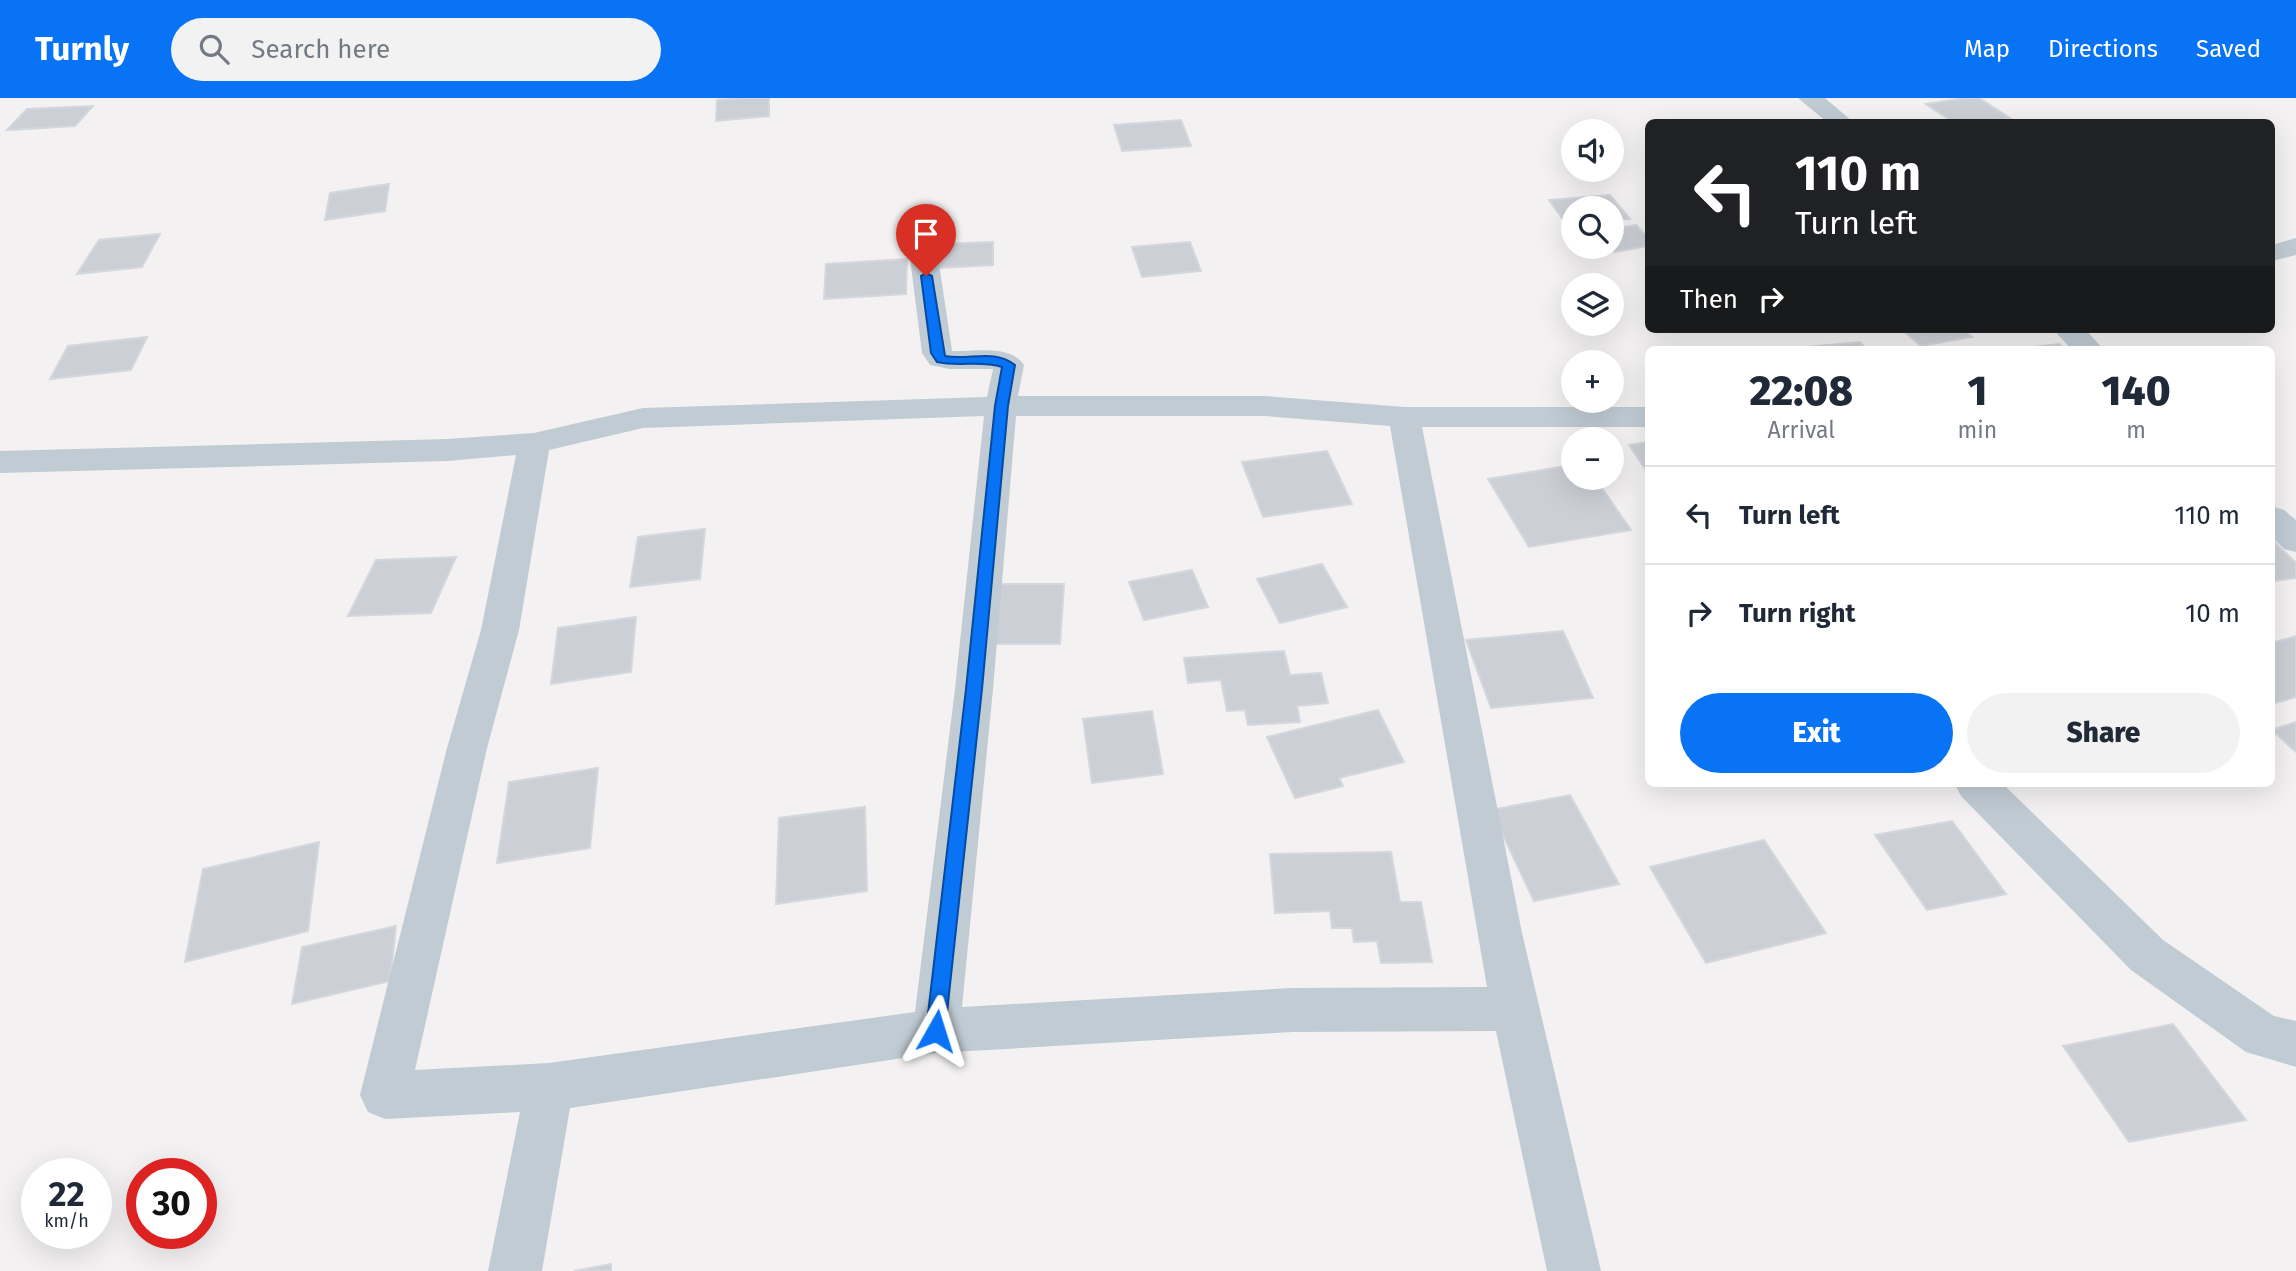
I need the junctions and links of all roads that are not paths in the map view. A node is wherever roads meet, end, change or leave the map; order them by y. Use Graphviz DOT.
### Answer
graph roads {
  1 [pos="1810,98"];
  2 [pos="1837,119"];
  3 [pos="2296,246"];
  4 [pos="923,250"];
  5 [pos="2275,252"];
  6 [pos="2072,333"];
  7 [pos="2085,346"];
  8 [pos="1001,406"];
  9 [pos="1404,416"];
  10 [pos="1645,417"];
  11 [pos="534,443"];
  12 [pos="0,462"];
  13 [pos="2275,521"];
  14 [pos="2296,540"];
  15 [pos="1979,787"];
  16 [pos="1515,1010"];
  17 [pos="936,1031"];
  18 [pos="2296,1044"];
  19 [pos="549,1087"];
  20 [pos="515,1271"];
  21 [pos="1574,1271"];
  1 -- 2 [label="street"];
  3 -- 5 [label="street"];
  4 -- 8 [label="street"];
  6 -- 7 [label="street"];
  8 -- 9 [label="street"];
  8 -- 11 [label="street"];
  8 -- 17 [label="street"];
  9 -- 10 [label="street"];
  9 -- 16 [label="street"];
  11 -- 12 [label="street"];
  11 -- 19 [label="street"];
  13 -- 14 [label="street"];
  15 -- 18 [label="street"];
  16 -- 17 [label="street"];
  16 -- 21 [label="street"];
  17 -- 19 [label="street"];
  19 -- 20 [label="street"];
}
